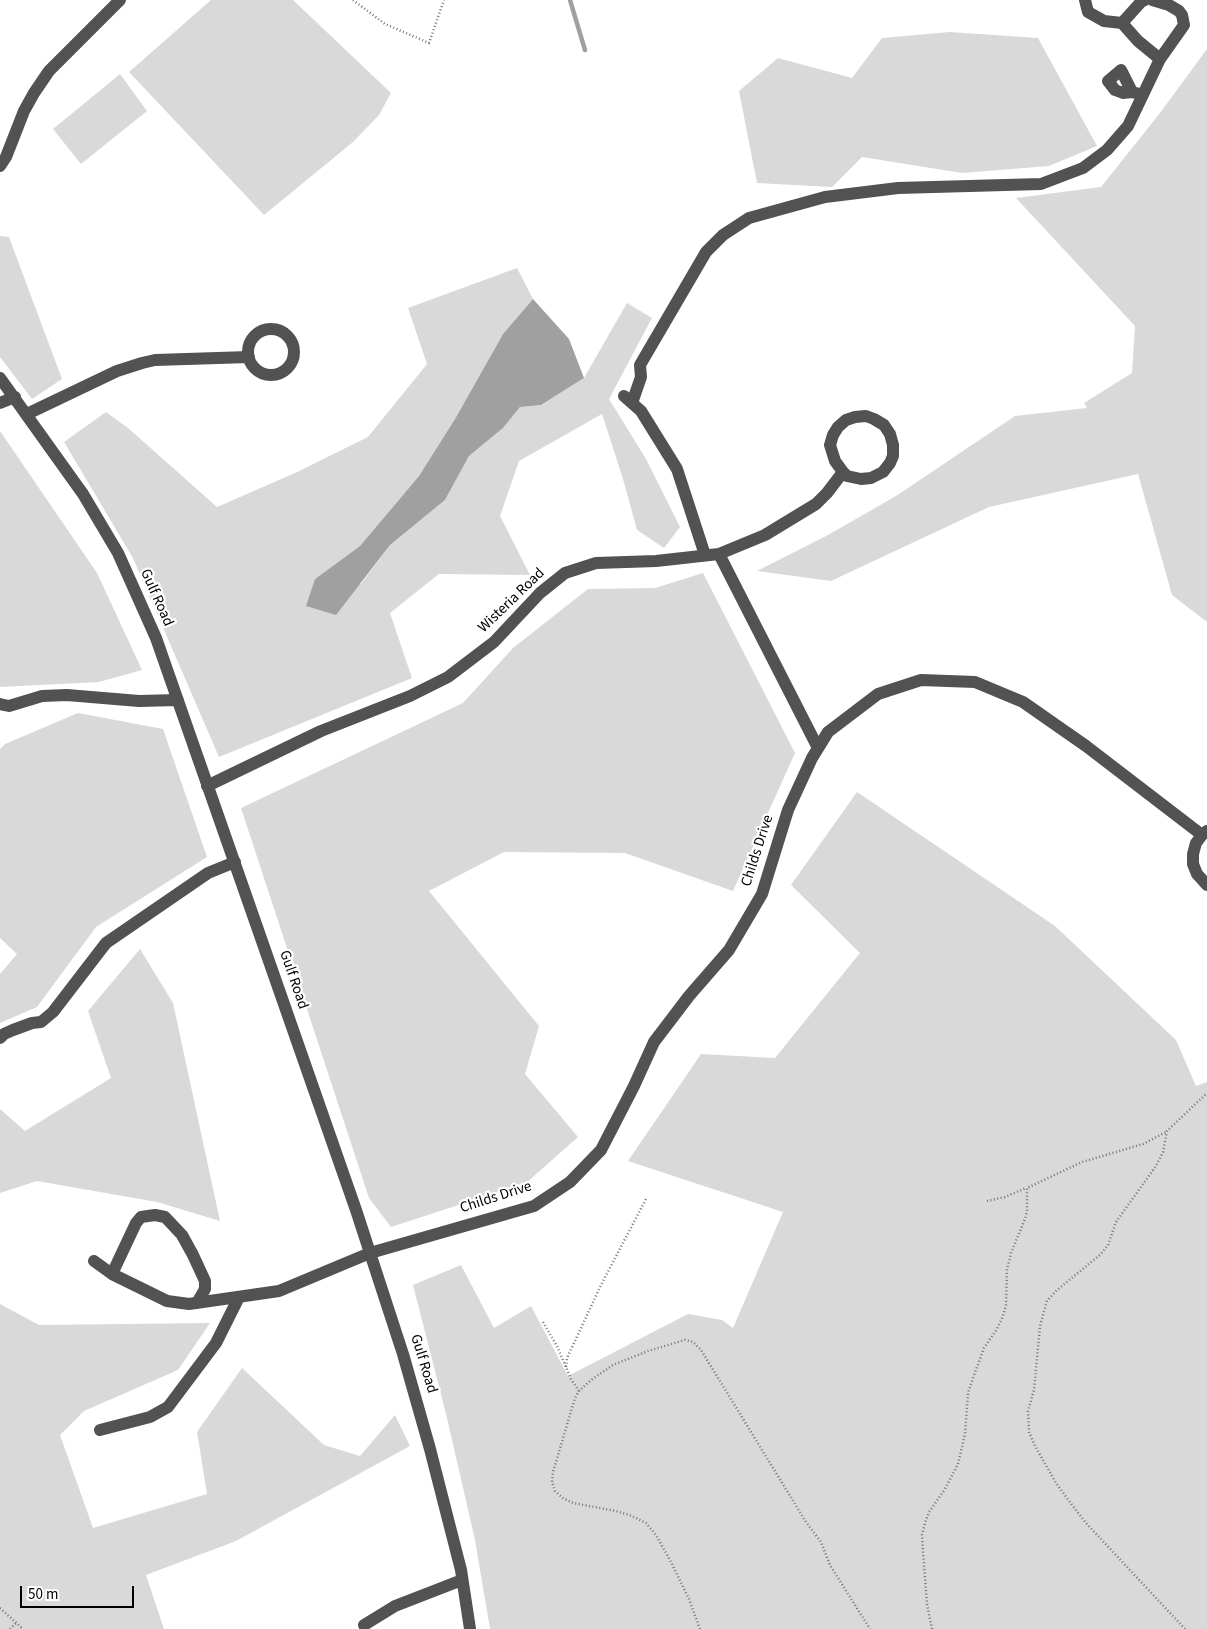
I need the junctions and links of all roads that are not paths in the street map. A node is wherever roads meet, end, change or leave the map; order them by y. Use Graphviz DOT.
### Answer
graph roads {
  1 [pos="120,0"];
  2 [pos="1085,0"];
  3 [pos="1144,0"];
  4 [pos="1152,0"];
  5 [pos="111,6"];
  6 [pos="1122,23"];
  7 [pos="1160,59"];
  8 [pos="0,166"];
  9 [pos="249,357"];
  10 [pos="0,378"];
  11 [pos="15,397"];
  12 [pos="0,402"];
  13 [pos="28,414"];
  14 [pos="843,472"];
  15 [pos="719,554"];
  16 [pos="705,555"];
  17 [pos="178,700"];
  18 [pos="0,704"];
  19 [pos="818,748"];
  20 [pos="207,786"];
  21 [pos="1204,833"];
  22 [pos="235,862"];
  23 [pos="1207,885"];
  24 [pos="0,1038"];
  25 [pos="370,1253"];
  26 [pos="94,1261"];
  27 [pos="112,1274"];
  28 [pos="205,1281"];
  29 [pos="239,1297"];
  30 [pos="226,1299"];
  31 [pos="197,1303"];
  32 [pos="100,1430"];
  33 [pos="462,1580"];
  34 [pos="364,1625"];
  35 [pos="470,1629"];
  1 -- 5 [label="street"];
  2 -- 6 [label="street"];
  3 -- 6 [label="street"];
  4 -- 7 [label="street"];
  5 -- 8 [label="street"];
  6 -- 7 [label="street"];
  7 -- 16 [label="street"];
  9 -- 13 [label="street"];
  10 -- 11 [label="street, Gulf Road"];
  11 -- 12 [label="street"];
  11 -- 13 [label="street, Gulf Road"];
  13 -- 17 [label="street, Gulf Road"];
  14 -- 14 [label="street"];
  14 -- 15 [label="street, Wisteria Road"];
  15 -- 16 [label="street, Wisteria Road"];
  15 -- 19 [label="street"];
  16 -- 20 [label="street, Wisteria Road"];
  17 -- 18 [label="street"];
  17 -- 20 [label="street, Gulf Road"];
  19 -- 21 [label="street, Childs Drive"];
  19 -- 25 [label="street, Childs Drive"];
  20 -- 22 [label="street, Gulf Road"];
  21 -- 23 [label="street, Childs Drive"];
  22 -- 24 [label="street"];
  22 -- 25 [label="street, Gulf Road"];
  25 -- 29 [label="street, Childs Drive"];
  25 -- 33 [label="street, Gulf Road"];
  26 -- 27 [label="street, Childs Drive"];
  27 -- 28 [label="street"];
  27 -- 31 [label="street, Childs Drive"];
  28 -- 30 [label="street"];
  28 -- 31 [label="street"];
  29 -- 30 [label="street, Childs Drive"];
  29 -- 32 [label="street"];
  30 -- 31 [label="street, Childs Drive"];
  33 -- 34 [label="street"];
  33 -- 35 [label="street, Gulf Road"];
}
